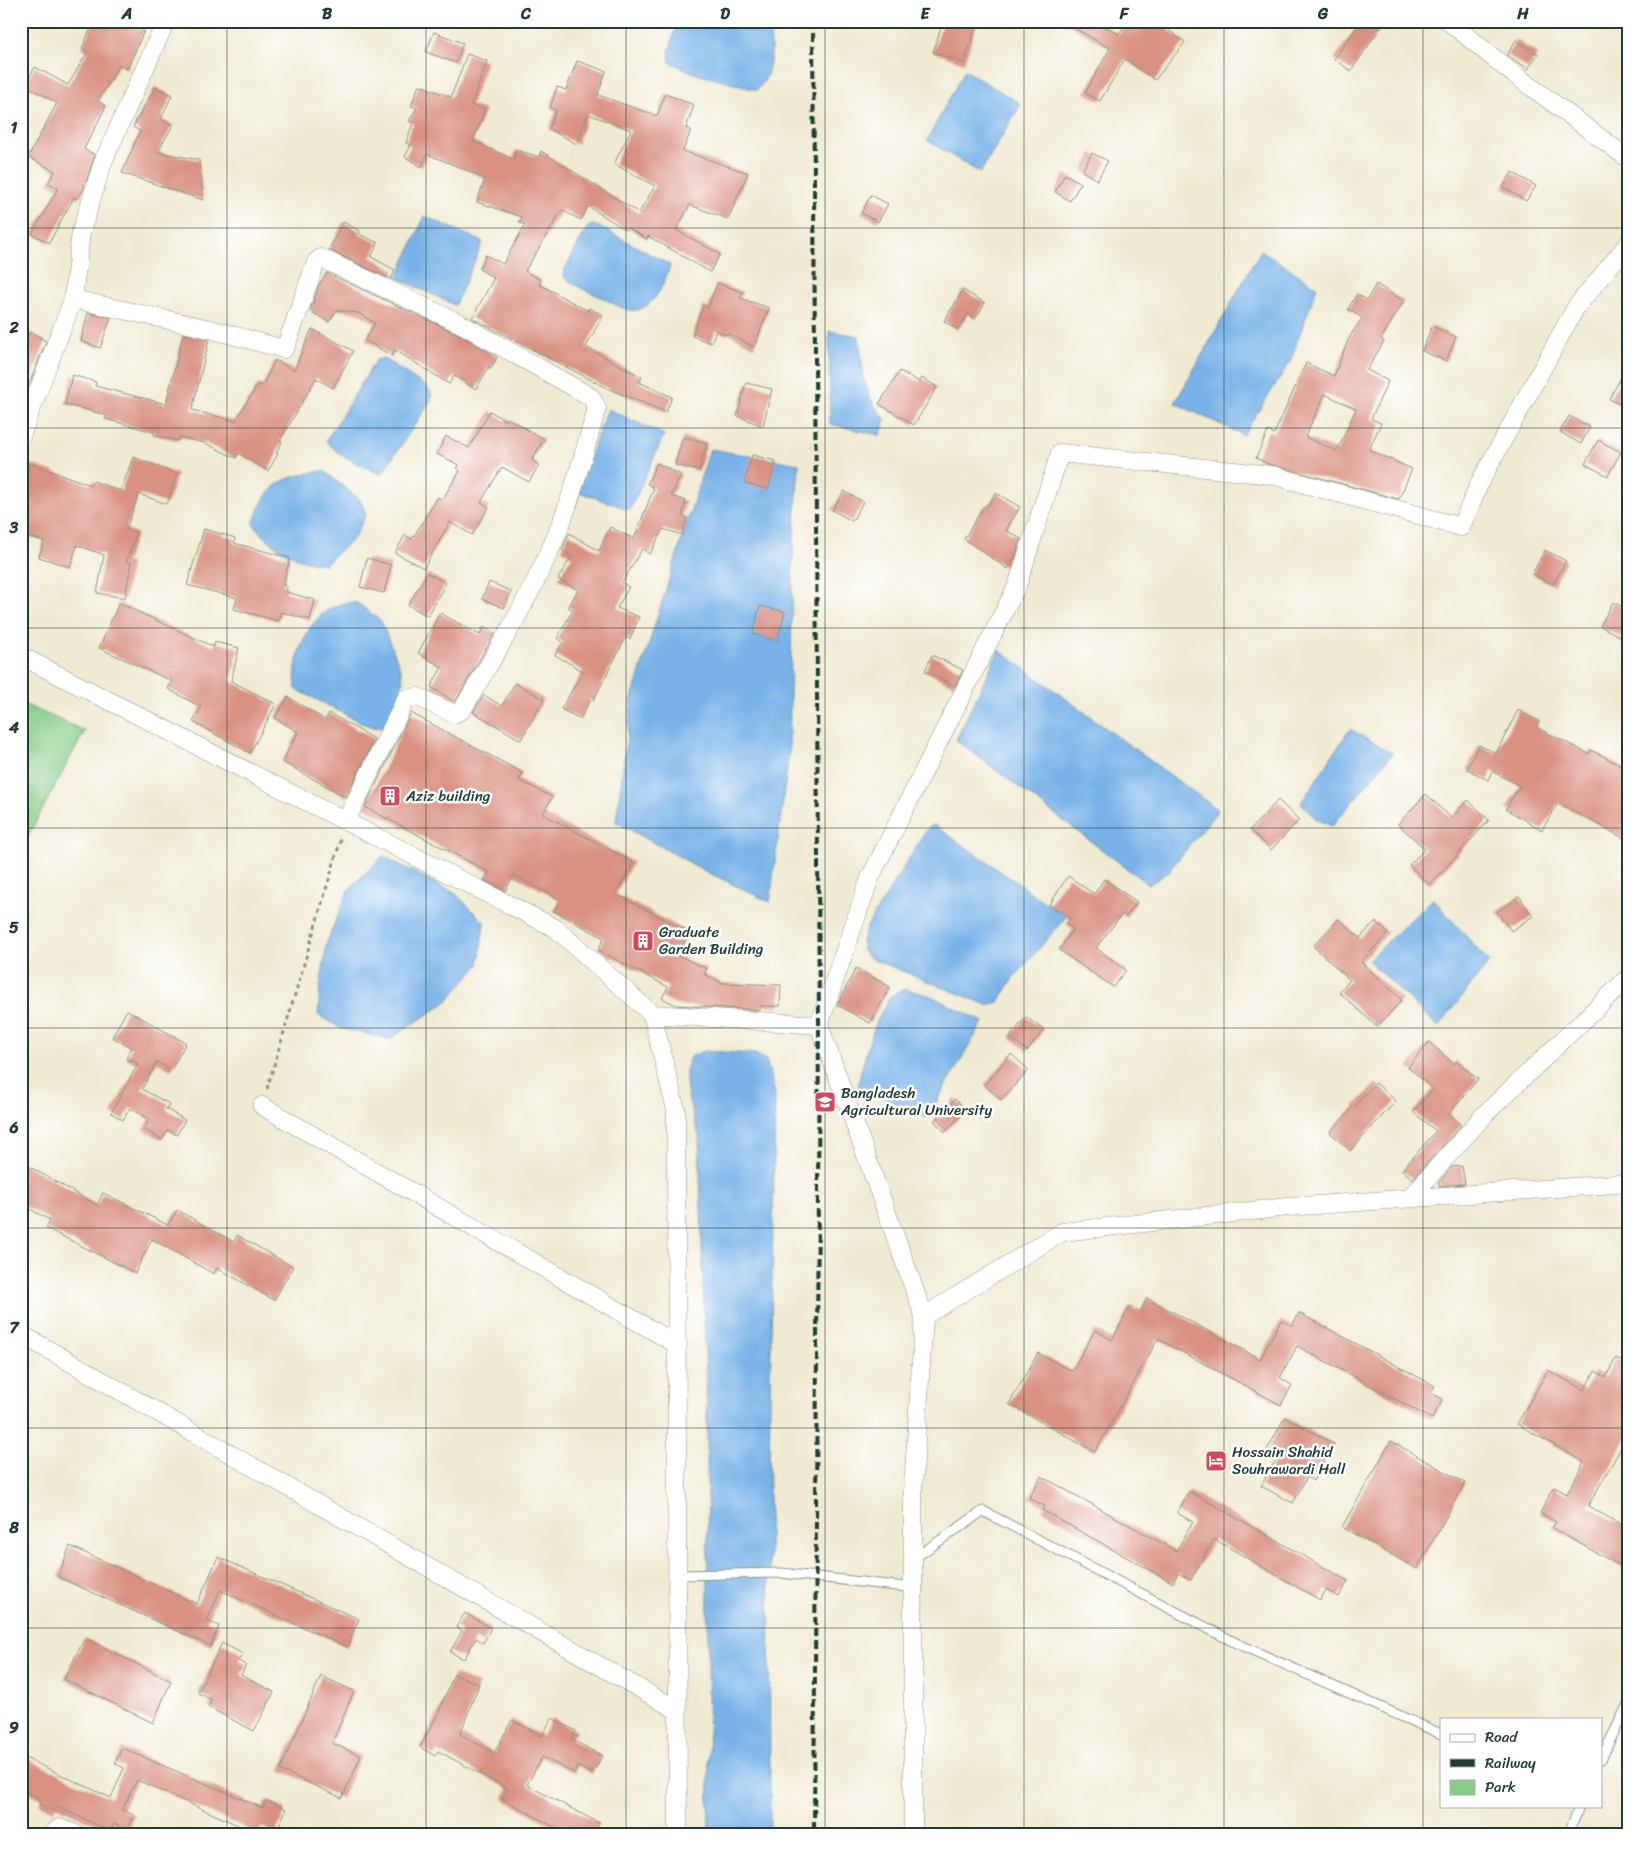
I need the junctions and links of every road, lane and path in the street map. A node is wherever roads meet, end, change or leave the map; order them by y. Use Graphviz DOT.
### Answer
graph roads {
  1 [pos="166,21"];
  2 [pos="1448,21"];
  3 [pos="1629,159"];
  4 [pos="1629,243"];
  5 [pos="73,298"];
  6 [pos="21,436"];
  7 [pos="21,656"];
  8 [pos="346,821"];
  9 [pos="1629,977"];
  10 [pos="652,1014"];
  11 [pos="818,1025"];
  12 [pos="262,1106"];
  13 [pos="1629,1183"];
  14 [pos="1410,1198"];
  15 [pos="924,1316"];
  16 [pos="21,1334"];
  17 [pos="678,1345"];
  18 [pos="912,1559"];
  19 [pos="684,1575"];
  20 [pos="914,1588"];
  21 [pos="1629,1702"];
  22 [pos="677,1710"];
  23 [pos="1440,1734"];
  24 [pos="1602,1757"];
  25 [pos="1578,1808"];
  26 [pos="52,1834"];
  27 [pos="75,1834"];
  28 [pos="678,1834"];
  29 [pos="913,1834"];
  30 [pos="1569,1834"];
  1 -- 5 [label="street"];
  2 -- 3 [label="street"];
  4 -- 11 [label="street"];
  5 -- 6 [label="street"];
  5 -- 8 [label="street"];
  7 -- 8 [label="street"];
  8 -- 10 [label="street"];
  8 -- 12 [label="path"];
  9 -- 14 [label="street"];
  10 -- 11 [label="street"];
  10 -- 17 [label="street"];
  11 -- 15 [label="street"];
  12 -- 17 [label="street"];
  13 -- 14 [label="street"];
  14 -- 15 [label="street"];
  15 -- 18 [label="street"];
  16 -- 22 [label="street"];
  17 -- 19 [label="street"];
  18 -- 20 [label="street"];
  18 -- 23 [label="lane"];
  19 -- 20 [label="lane"];
  19 -- 22 [label="street"];
  20 -- 29 [label="street"];
  21 -- 24 [label="lane"];
  22 -- 28 [label="street"];
  25 -- 30 [label="lane"];
  26 -- 27 [label="street"];
}
